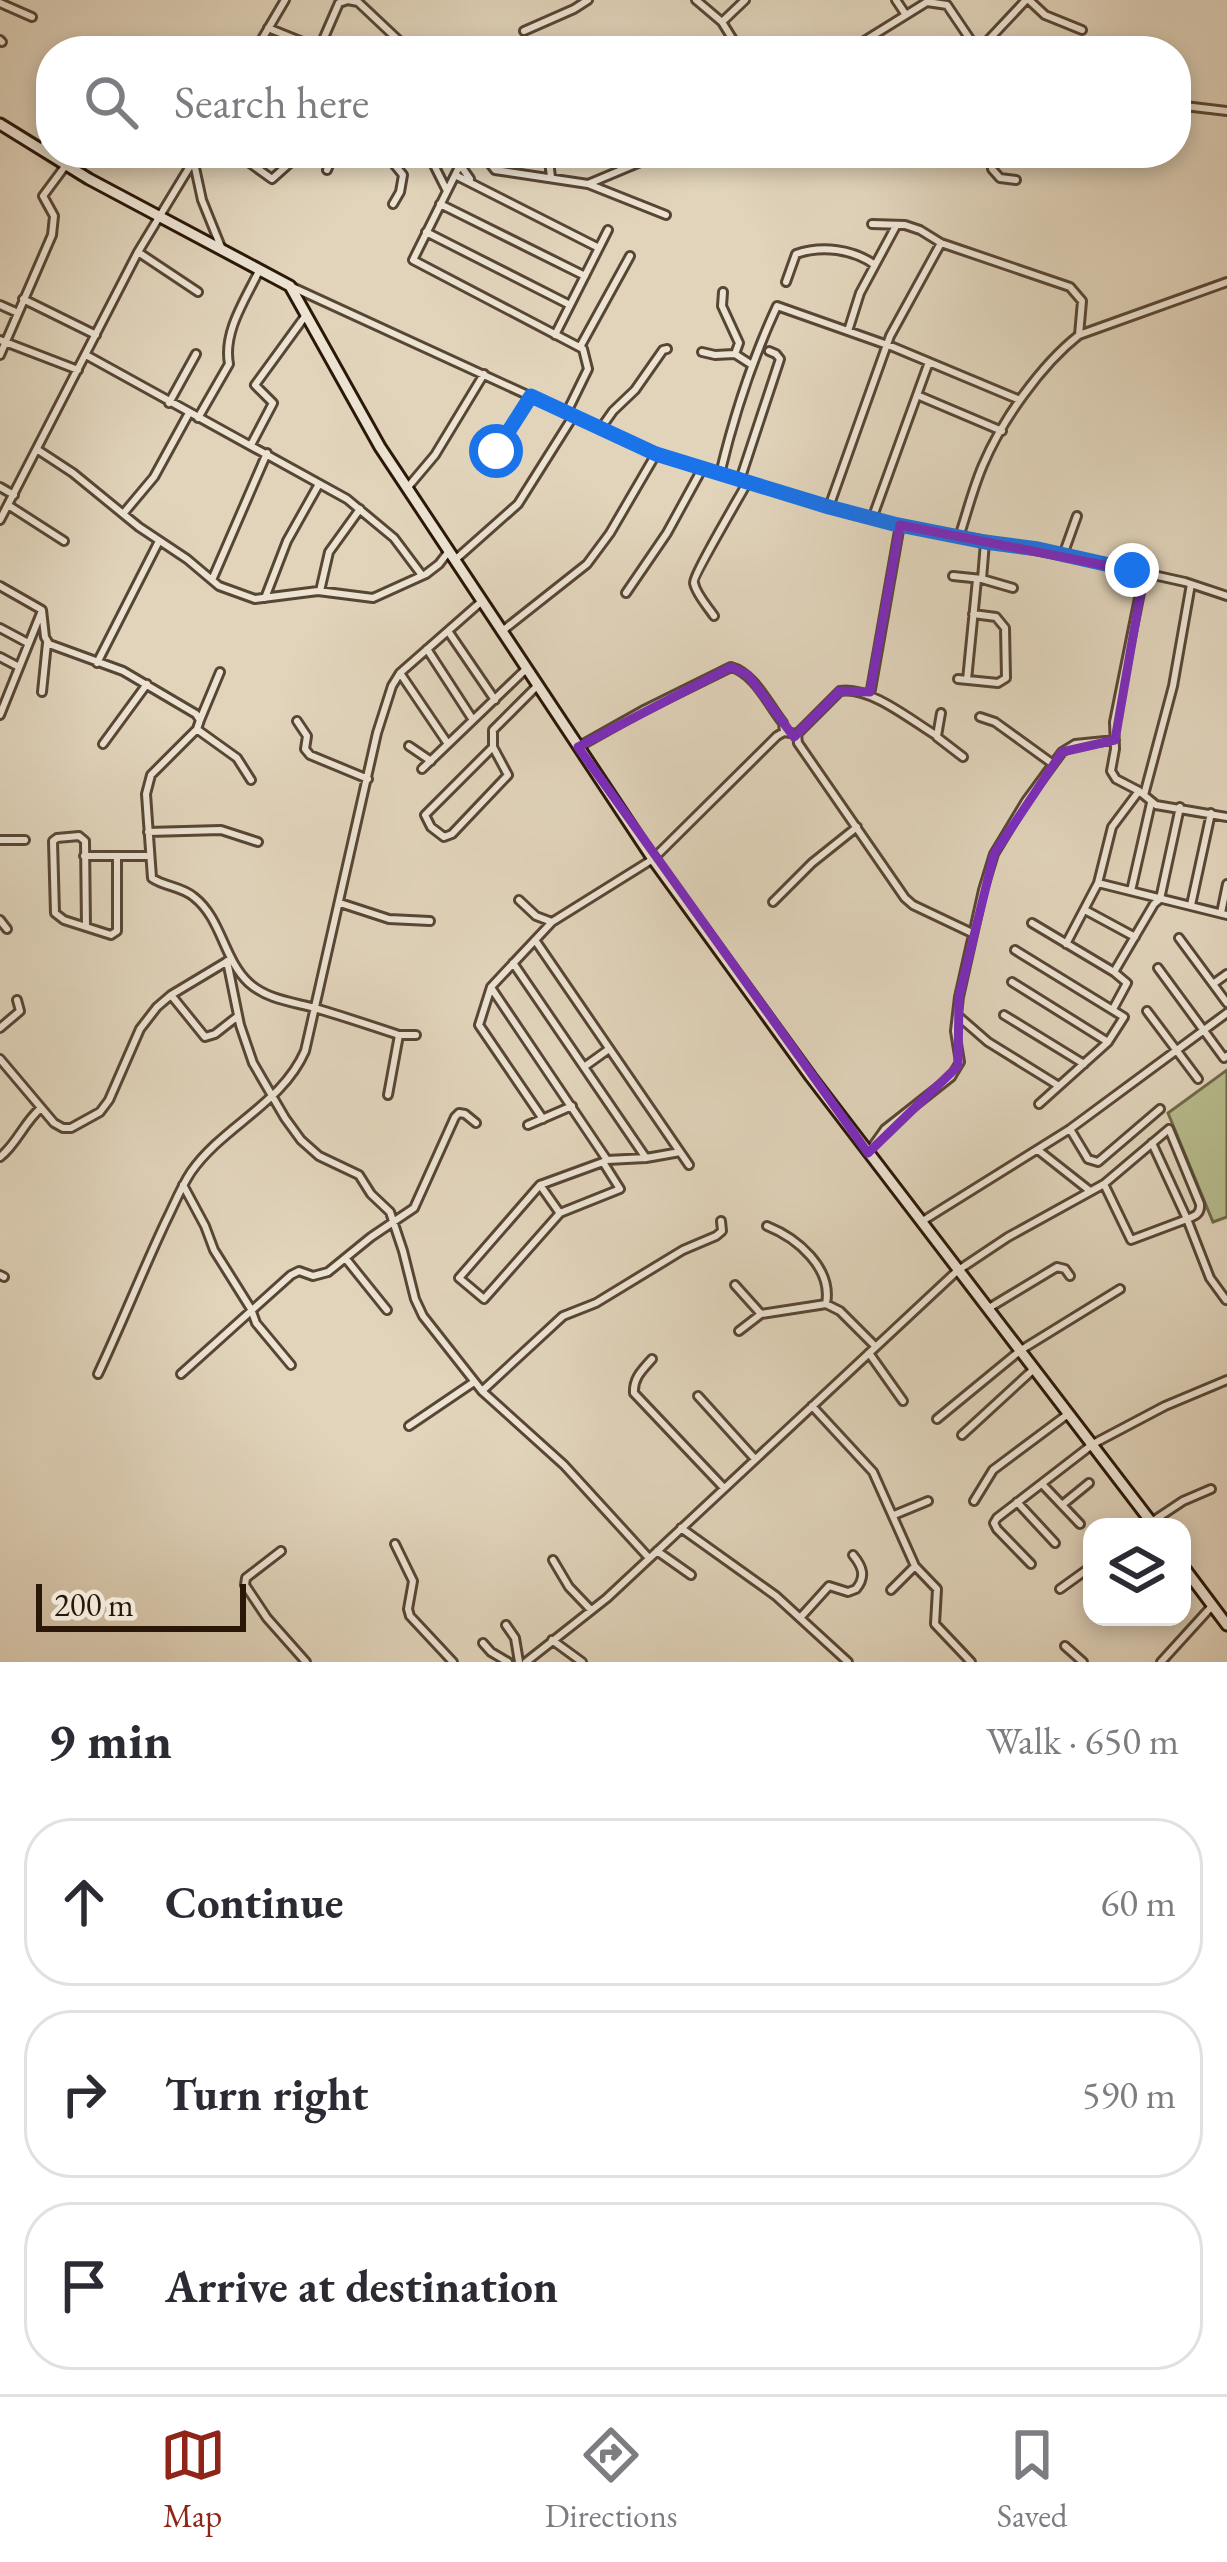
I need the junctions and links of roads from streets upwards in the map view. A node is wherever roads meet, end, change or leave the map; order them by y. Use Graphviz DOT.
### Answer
graph roads {
  1 [pos="20,0"];
  2 [pos="285,0"];
  3 [pos="588,0"];
  4 [pos="696,0"];
  5 [pos="745,0"];
  6 [pos="896,0"];
  7 [pos="1027,0"];
  8 [pos="0,3"];
  9 [pos="15,10"];
  10 [pos="906,15"];
  11 [pos="32,17"];
  12 [pos="722,22"];
  13 [pos="268,28"];
  14 [pos="1082,30"];
  15 [pos="524,31"];
  16 [pos="263,36"];
  17 [pos="288,36"];
  18 [pos="327,36"];
  19 [pos="394,36"];
  20 [pos="731,36"];
  21 [pos="879,36"];
  22 [pos="968,36"];
  23 [pos="992,36"];
  24 [pos="1191,107"];
  25 [pos="1227,111"];
  26 [pos="0,124"];
  27 [pos="36,147"];
  28 [pos="63,168"];
  29 [pos="70,168"];
  30 [pos="189,168"];
  31 [pos="198,168"];
  32 [pos="257,168"];
  33 [pos="284,168"];
  34 [pos="397,168"];
  35 [pos="435,168"];
  36 [pos="458,168"];
  37 [pos="462,168"];
  38 [pos="494,168"];
  39 [pos="550,168"];
  40 [pos="626,168"];
  41 [pos="992,168"];
  42 [pos="455,175"];
  43 [pos="551,177"];
  44 [pos="1016,180"];
  45 [pos="473,184"];
  46 [pos="588,184"];
  47 [pos="446,190"];
  48 [pos="392,204"];
  49 [pos="440,205"];
  50 [pos="666,215"];
  51 [pos="158,217"];
  52 [pos="872,224"];
  53 [pos="897,225"];
  54 [pos="608,230"];
  55 [pos="427,232"];
  56 [pos="941,243"];
  57 [pos="599,248"];
  58 [pos="223,250"];
  59 [pos="138,252"];
  60 [pos="630,256"];
  61 [pos="875,265"];
  62 [pos="259,271"];
  63 [pos="585,276"];
  64 [pos="786,282"];
  65 [pos="1227,282"];
  66 [pos="290,286"];
  67 [pos="198,292"];
  68 [pos="723,292"];
  69 [pos="23,299"];
  70 [pos="570,304"];
  71 [pos="0,305"];
  72 [pos="18,313"];
  73 [pos="306,315"];
  74 [pos="848,332"];
  75 [pos="96,334"];
  76 [pos="555,335"];
  77 [pos="1079,335"];
  78 [pos="4,341"];
  79 [pos="739,343"];
  80 [pos="887,345"];
  81 [pos="580,347"];
  82 [pos="667,349"];
  83 [pos="758,349"];
  84 [pos="769,351"];
  85 [pos="702,352"];
  86 [pos="196,354"];
  87 [pos="735,354"];
  88 [pos="0,356"];
  89 [pos="86,356"];
  90 [pos="929,362"];
  91 [pos="752,365"];
  92 [pos="78,370"];
  93 [pos="484,374"];
  94 [pos="916,395"];
  95 [pos="531,396"];
  96 [pos="1020,400"];
  97 [pos="169,403"];
  98 [pos="189,413"];
  99 [pos="571,414"];
  100 [pos="198,418"];
  101 [pos="601,428"];
  102 [pos="1002,431"];
  103 [pos="251,445"];
  104 [pos="38,450"];
  105 [pos="496,451"];
  106 [pos="267,453"];
  107 [pos="656,454"];
  108 [pos="702,469"];
  109 [pos="720,474"];
  110 [pos="744,481"];
  111 [pos="319,484"];
  112 [pos="408,487"];
  113 [pos="0,488"];
  114 [pos="14,495"];
  115 [pos="8,505"];
  116 [pos="829,507"];
  117 [pos="360,509"];
  118 [pos="123,514"];
  119 [pos="1077,516"];
  120 [pos="872,519"];
  121 [pos="0,520"];
  122 [pos="900,525"];
  123 [pos="959,537"];
  124 [pos="64,541"];
  125 [pos="158,542"];
  126 [pos="985,542"];
  127 [pos="1064,554"];
  128 [pos="452,555"];
  129 [pos="1144,573"];
  130 [pos="422,576"];
  131 [pos="953,576"];
  132 [pos="979,579"];
  133 [pos="212,580"];
  134 [pos="1191,584"];
  135 [pos="0,586"];
  136 [pos="1012,588"];
  137 [pos="320,591"];
  138 [pos="626,593"];
  139 [pos="1227,596"];
  140 [pos="266,598"];
  141 [pos="482,602"];
  142 [pos="42,610"];
  143 [pos="973,614"];
  144 [pos="714,616"];
  145 [pos="0,628"];
  146 [pos="448,631"];
  147 [pos="501,632"];
  148 [pos="28,643"];
  149 [pos="47,643"];
  150 [pos="427,649"];
  151 [pos="0,657"];
  152 [pos="97,663"];
  153 [pos="20,667"];
  154 [pos="526,669"];
  155 [pos="220,672"];
  156 [pos="400,673"];
  157 [pos="147,684"];
  158 [pos="0,685"];
  159 [pos="537,686"];
  160 [pos="10,691"];
  161 [pos="42,692"];
  162 [pos="870,695"];
  163 [pos="495,700"];
  164 [pos="941,712"];
  165 [pos="0,714"];
  166 [pos="980,717"];
  167 [pos="473,720"];
  168 [pos="297,721"];
  169 [pos="199,724"];
  170 [pos="784,732"];
  171 [pos="797,734"];
  172 [pos="937,736"];
  173 [pos="1114,740"];
  174 [pos="103,744"];
  175 [pos="448,744"];
  176 [pos="409,746"];
  177 [pos="493,747"];
  178 [pos="578,748"];
  179 [pos="963,757"];
  180 [pos="431,761"];
  181 [pos="1053,764"];
  182 [pos="422,769"];
  183 [pos="368,779"];
  184 [pos="250,780"];
  185 [pos="1144,796"];
  186 [pos="1180,807"];
  187 [pos="1211,813"];
  188 [pos="1227,817"];
  189 [pos="857,827"];
  190 [pos="148,832"];
  191 [pos="0,840"];
  192 [pos="25,840"];
  193 [pos="258,842"];
  194 [pos="84,856"];
  195 [pos="117,856"];
  196 [pos="148,856"];
  197 [pos="653,859"];
  198 [pos="1098,883"];
  199 [pos="1227,884"];
  200 [pos="1131,891"];
  201 [pos="1160,899"];
  202 [pos="519,900"];
  203 [pos="773,902"];
  204 [pos="340,903"];
  205 [pos="1191,905"];
  206 [pos="1085,910"];
  207 [pos="1224,914"];
  208 [pos="0,920"];
  209 [pos="430,921"];
  210 [pos="552,922"];
  211 [pos="1032,923"];
  212 [pos="86,927"];
  213 [pos="7,928"];
  214 [pos="972,933"];
  215 [pos="1135,937"];
  216 [pos="1179,938"];
  217 [pos="535,940"];
  218 [pos="1066,944"];
  219 [pos="1015,950"];
  220 [pos="229,960"];
  221 [pos="513,963"];
  222 [pos="1158,968"];
  223 [pos="1114,972"];
  224 [pos="1227,974"];
  225 [pos="1012,982"];
  226 [pos="1213,984"];
  227 [pos="491,987"];
  228 [pos="171,995"];
  229 [pos="17,1000"];
  230 [pos="1227,1003"];
  231 [pos="316,1008"];
  232 [pos="1113,1009"];
  233 [pos="1147,1011"];
  234 [pos="1227,1013"];
  235 [pos="956,1015"];
  236 [pos="1004,1015"];
  237 [pos="238,1016"];
  238 [pos="0,1028"];
  239 [pos="1205,1030"];
  240 [pos="399,1035"];
  241 [pos="416,1035"];
  242 [pos="1108,1042"];
  243 [pos="610,1049"];
  244 [pos="1178,1050"];
  245 [pos="1227,1056"];
  246 [pos="0,1059"];
  247 [pos="1084,1064"];
  248 [pos="584,1067"];
  249 [pos="1198,1079"];
  250 [pos="1059,1086"];
  251 [pos="388,1095"];
  252 [pos="272,1096"];
  253 [pos="1039,1104"];
  254 [pos="572,1106"];
  255 [pos="41,1108"];
  256 [pos="1160,1109"];
  257 [pos="543,1119"];
  258 [pos="476,1123"];
  259 [pos="528,1125"];
  260 [pos="1070,1129"];
  261 [pos="1152,1143"];
  262 [pos="1038,1150"];
  263 [pos="680,1152"];
  264 [pos="868,1153"];
  265 [pos="0,1157"];
  266 [pos="646,1158"];
  267 [pos="605,1161"];
  268 [pos="688,1165"];
  269 [pos="1104,1184"];
  270 [pos="183,1185"];
  271 [pos="540,1185"];
  272 [pos="1090,1191"];
  273 [pos="560,1213"];
  274 [pos="1187,1219"];
  275 [pos="394,1221"];
  276 [pos="721,1221"];
  277 [pos="921,1222"];
  278 [pos="767,1226"];
  279 [pos="346,1259"];
  280 [pos="957,1271"];
  281 [pos="1070,1276"];
  282 [pos="734,1285"];
  283 [pos="1120,1289"];
  284 [pos="1227,1301"];
  285 [pos="826,1304"];
  286 [pos="989,1308"];
  287 [pos="251,1309"];
  288 [pos="387,1310"];
  289 [pos="761,1314"];
  290 [pos="739,1331"];
  291 [pos="872,1350"];
  292 [pos="1021,1350"];
  293 [pos="652,1359"];
  294 [pos="291,1365"];
  295 [pos="1035,1368"];
  296 [pos="98,1374"];
  297 [pos="181,1374"];
  298 [pos="1227,1380"];
  299 [pos="474,1382"];
  300 [pos="482,1391"];
  301 [pos="698,1396"];
  302 [pos="903,1401"];
  303 [pos="812,1406"];
  304 [pos="1068,1414"];
  305 [pos="938,1419"];
  306 [pos="409,1426"];
  307 [pos="962,1435"];
  308 [pos="1093,1444"];
  309 [pos="755,1459"];
  310 [pos="1042,1484"];
  311 [pos="1089,1484"];
  312 [pos="724,1488"];
  313 [pos="1211,1489"];
  314 [pos="974,1501"];
  315 [pos="928,1502"];
  316 [pos="1017,1502"];
  317 [pos="1062,1504"];
  318 [pos="894,1515"];
  319 [pos="1145,1518"];
  320 [pos="1160,1518"];
  321 [pos="1080,1524"];
  322 [pos="681,1528"];
  323 [pos="1055,1543"];
  324 [pos="394,1544"];
  325 [pos="281,1551"];
  326 [pos="657,1551"];
  327 [pos="854,1556"];
  328 [pos="649,1558"];
  329 [pos="553,1560"];
  330 [pos="1031,1564"];
  331 [pos="915,1566"];
  332 [pos="1083,1572"];
  333 [pos="691,1575"];
  334 [pos="1191,1577"];
  335 [pos="1060,1589"];
  336 [pos="890,1590"];
  337 [pos="1212,1606"];
  338 [pos="591,1610"];
  339 [pos="800,1618"];
  340 [pos="506,1624"];
  341 [pos="1227,1625"];
  342 [pos="552,1640"];
  343 [pos="484,1643"];
  344 [pos="1065,1646"];
  345 [pos="306,1662"];
  346 [pos="453,1662"];
  347 [pos="508,1662"];
  348 [pos="522,1662"];
  349 [pos="581,1662"];
  350 [pos="848,1662"];
  351 [pos="971,1662"];
  352 [pos="1083,1662"];
  353 [pos="1161,1662"];
  1 -- 9 [label="street"];
  2 -- 13 [label="street"];
  3 -- 15 [label="street"];
  4 -- 12 [label="street"];
  5 -- 12 [label="street"];
  6 -- 10 [label="street"];
  7 -- 14 [label="street"];
  7 -- 23 [label="street"];
  8 -- 9 [label="street"];
  9 -- 11 [label="street"];
  10 -- 21 [label="street"];
  10 -- 22 [label="street"];
  12 -- 20 [label="street"];
  13 -- 16 [label="street"];
  13 -- 17 [label="street"];
  18 -- 19 [label="street"];
  24 -- 25 [label="street"];
  26 -- 27 [label="street"];
  28 -- 69 [label="street"];
  29 -- 51 [label="street"];
  30 -- 51 [label="street"];
  31 -- 58 [label="street"];
  32 -- 33 [label="street"];
  34 -- 48 [label="street"];
  35 -- 47 [label="street"];
  36 -- 42 [label="street"];
  37 -- 45 [label="street"];
  38 -- 43 [label="street"];
  39 -- 43 [label="street"];
  40 -- 46 [label="street"];
  41 -- 44 [label="street"];
  42 -- 45 [label="street"];
  42 -- 47 [label="street"];
  43 -- 46 [label="street"];
  45 -- 57 [label="street"];
  46 -- 50 [label="street"];
  47 -- 49 [label="street"];
  49 -- 55 [label="street"];
  49 -- 63 [label="street"];
  51 -- 58 [label="street"];
  51 -- 59 [label="street"];
  52 -- 53 [label="street"];
  53 -- 56 [label="street"];
  53 -- 61 [label="street"];
  54 -- 57 [label="street"];
  55 -- 70 [label="street"];
  55 -- 76 [label="street"];
  56 -- 77 [label="street"];
  56 -- 80 [label="street"];
  57 -- 63 [label="street"];
  58 -- 62 [label="street"];
  59 -- 67 [label="street"];
  59 -- 75 [label="street"];
  60 -- 81 [label="street"];
  61 -- 64 [label="street"];
  61 -- 74 [label="street"];
  62 -- 66 [label="street"];
  62 -- 100 [label="street"];
  63 -- 70 [label="street"];
  65 -- 77 [label="street"];
  66 -- 73 [label="street"];
  66 -- 93 [label="street"];
  68 -- 79 [label="street"];
  69 -- 72 [label="street"];
  69 -- 75 [label="street"];
  70 -- 76 [label="street"];
  71 -- 72 [label="street"];
  72 -- 78 [label="street"];
  73 -- 103 [label="street"];
  73 -- 112 [label="street"];
  74 -- 80 [label="street"];
  74 -- 83 [label="street"];
  75 -- 89 [label="street"];
  76 -- 81 [label="street"];
  77 -- 96 [label="street"];
  78 -- 88 [label="street"];
  78 -- 92 [label="street"];
  79 -- 83 [label="street"];
  79 -- 87 [label="street"];
  80 -- 90 [label="street"];
  80 -- 116 [label="street"];
  81 -- 99 [label="street"];
  82 -- 101 [label="street"];
  83 -- 91 [label="street"];
  84 -- 110 [label="street"];
  85 -- 87 [label="street"];
  86 -- 97 [label="street"];
  87 -- 91 [label="street"];
  89 -- 92 [label="street"];
  89 -- 97 [label="street"];
  90 -- 94 [label="street"];
  90 -- 96 [label="street"];
  91 -- 109 [label="street"];
  92 -- 104 [label="street"];
  93 -- 95 [label="street"];
  93 -- 112 [label="street"];
  94 -- 102 [label="street"];
  94 -- 120 [label="street"];
  95 -- 99 [label="street"];
  95 -- 105 [label="street"];
  96 -- 102 [label="street"];
  97 -- 98 [label="street"];
  98 -- 100 [label="street"];
  98 -- 118 [label="street"];
  99 -- 101 [label="street"];
  99 -- 128 [label="street"];
  100 -- 103 [label="street"];
  101 -- 107 [label="street"];
  102 -- 123 [label="street"];
  103 -- 106 [label="street"];
  104 -- 114 [label="street"];
  104 -- 118 [label="street"];
  106 -- 111 [label="street"];
  106 -- 133 [label="street"];
  107 -- 108 [label="street"];
  107 -- 147 [label="street"];
  108 -- 109 [label="street"];
  108 -- 138 [label="street"];
  109 -- 110 [label="street"];
  110 -- 116 [label="street"];
  110 -- 144 [label="street"];
  111 -- 117 [label="street"];
  111 -- 140 [label="street"];
  112 -- 128 [label="street"];
  113 -- 114 [label="street"];
  114 -- 115 [label="street"];
  115 -- 121 [label="street"];
  115 -- 124 [label="street"];
  116 -- 120 [label="street"];
  117 -- 130 [label="street"];
  117 -- 137 [label="street"];
  118 -- 125 [label="street"];
  119 -- 127 [label="street"];
  120 -- 122 [label="street"];
  122 -- 123 [label="street"];
  122 -- 162 [label="street"];
  123 -- 126 [label="street"];
  125 -- 133 [label="street"];
  125 -- 152 [label="street"];
  126 -- 127 [label="street"];
  126 -- 132 [label="street"];
  127 -- 129 [label="street"];
  128 -- 130 [label="street"];
  128 -- 141 [label="street"];
  129 -- 134 [label="street"];
  129 -- 173 [label="street"];
  130 -- 137 [label="street"];
  131 -- 132 [label="street"];
  132 -- 136 [label="street"];
  132 -- 143 [label="street"];
  133 -- 140 [label="street"];
  134 -- 139 [label="street"];
  134 -- 185 [label="street"];
  135 -- 142 [label="street"];
  137 -- 140 [label="street"];
  141 -- 146 [label="street"];
  141 -- 147 [label="street"];
  142 -- 148 [label="street"];
  142 -- 149 [label="street"];
  143 -- 143 [label="street"];
  145 -- 148 [label="street"];
  146 -- 150 [label="street"];
  146 -- 163 [label="street"];
  147 -- 154 [label="street"];
  148 -- 153 [label="street"];
  149 -- 152 [label="street"];
  149 -- 161 [label="street"];
  150 -- 156 [label="street"];
  150 -- 167 [label="street"];
  151 -- 153 [label="street"];
  152 -- 157 [label="street"];
  153 -- 160 [label="street"];
  154 -- 159 [label="street"];
  154 -- 163 [label="street"];
  155 -- 169 [label="street"];
  156 -- 175 [label="street"];
  156 -- 183 [label="street"];
  157 -- 169 [label="street"];
  157 -- 174 [label="street"];
  158 -- 160 [label="street"];
  159 -- 177 [label="street"];
  159 -- 178 [label="street"];
  160 -- 165 [label="street"];
  162 -- 171 [label="street"];
  162 -- 172 [label="street"];
  163 -- 167 [label="street"];
  164 -- 172 [label="street"];
  166 -- 181 [label="street"];
  167 -- 175 [label="street"];
  168 -- 183 [label="street"];
  169 -- 184 [label="street"];
  169 -- 190 [label="street"];
  170 -- 171 [label="street"];
  170 -- 178 [label="street"];
  170 -- 197 [label="street"];
  171 -- 189 [label="street"];
  172 -- 179 [label="street"];
  173 -- 181 [label="street"];
  173 -- 185 [label="street"];
  175 -- 180 [label="street"];
  176 -- 180 [label="street"];
  177 -- 177 [label="street"];
  178 -- 197 [label="street"];
  180 -- 182 [label="street"];
  181 -- 214 [label="street"];
  183 -- 204 [label="street"];
  185 -- 186 [label="street"];
  185 -- 198 [label="street"];
  185 -- 200 [label="street"];
  186 -- 187 [label="street"];
  186 -- 201 [label="street"];
  187 -- 188 [label="street"];
  187 -- 205 [label="street"];
  189 -- 203 [label="street"];
  189 -- 214 [label="street"];
  190 -- 193 [label="street"];
  190 -- 196 [label="street"];
  191 -- 192 [label="street"];
  194 -- 195 [label="street"];
  194 -- 212 [label="street"];
  194 -- 212 [label="street"];
  195 -- 196 [label="street"];
  195 -- 212 [label="street"];
  196 -- 220 [label="street"];
  197 -- 210 [label="street"];
  197 -- 264 [label="street"];
  198 -- 200 [label="street"];
  198 -- 206 [label="street"];
  199 -- 207 [label="street"];
  200 -- 201 [label="street"];
  201 -- 205 [label="street"];
  201 -- 215 [label="street"];
  202 -- 210 [label="street"];
  204 -- 209 [label="street"];
  204 -- 231 [label="street"];
  205 -- 207 [label="street"];
  206 -- 215 [label="street"];
  206 -- 218 [label="street"];
  208 -- 213 [label="street"];
  210 -- 217 [label="street"];
  211 -- 218 [label="street"];
  214 -- 235 [label="street"];
  215 -- 223 [label="street"];
  216 -- 226 [label="street"];
  217 -- 221 [label="street"];
  217 -- 243 [label="street"];
  218 -- 223 [label="street"];
  219 -- 232 [label="street"];
  220 -- 228 [label="street"];
  220 -- 231 [label="street"];
  220 -- 237 [label="street"];
  221 -- 227 [label="street"];
  221 -- 248 [label="street"];
  222 -- 239 [label="street"];
  223 -- 232 [label="street"];
  224 -- 226 [label="street"];
  225 -- 242 [label="street"];
  226 -- 230 [label="street"];
  227 -- 254 [label="street"];
  227 -- 257 [label="street"];
  228 -- 237 [label="street"];
  228 -- 255 [label="street"];
  229 -- 238 [label="street"];
  231 -- 240 [label="street"];
  231 -- 252 [label="street"];
  232 -- 242 [label="street"];
  233 -- 244 [label="street"];
  234 -- 239 [label="street"];
  235 -- 250 [label="street"];
  235 -- 264 [label="street"];
  236 -- 247 [label="street"];
  237 -- 252 [label="street"];
  239 -- 244 [label="street"];
  239 -- 245 [label="street"];
  240 -- 241 [label="street"];
  240 -- 251 [label="street"];
  242 -- 247 [label="street"];
  243 -- 248 [label="street"];
  243 -- 263 [label="street"];
  244 -- 249 [label="street"];
  244 -- 260 [label="street"];
  246 -- 255 [label="street"];
  247 -- 250 [label="street"];
  248 -- 266 [label="street"];
  250 -- 253 [label="street"];
  252 -- 270 [label="street"];
  252 -- 275 [label="street"];
  254 -- 257 [label="street"];
  254 -- 267 [label="street"];
  255 -- 265 [label="street"];
  256 -- 260 [label="street"];
  257 -- 259 [label="street"];
  258 -- 275 [label="street"];
  260 -- 262 [label="street"];
  261 -- 269 [label="street"];
  261 -- 274 [label="street"];
  261 -- 274 [label="street"];
  262 -- 272 [label="street"];
  262 -- 277 [label="street"];
  263 -- 266 [label="street"];
  263 -- 268 [label="street"];
  264 -- 277 [label="street"];
  266 -- 267 [label="street"];
  267 -- 271 [label="street"];
  267 -- 273 [label="street"];
  269 -- 272 [label="street"];
  269 -- 274 [label="street"];
  270 -- 287 [label="street"];
  270 -- 296 [label="street"];
  271 -- 273 [label="street"];
  271 -- 273 [label="street"];
  272 -- 280 [label="street"];
  274 -- 284 [label="street"];
  275 -- 279 [label="street"];
  275 -- 299 [label="street"];
  276 -- 300 [label="street"];
  277 -- 280 [label="street"];
  278 -- 285 [label="street"];
  279 -- 287 [label="street"];
  279 -- 288 [label="street"];
  280 -- 286 [label="street"];
  280 -- 291 [label="street"];
  281 -- 286 [label="street"];
  282 -- 289 [label="street"];
  283 -- 292 [label="street"];
  285 -- 289 [label="street"];
  285 -- 291 [label="street"];
  286 -- 292 [label="street"];
  287 -- 294 [label="street"];
  287 -- 297 [label="street"];
  289 -- 290 [label="street"];
  291 -- 302 [label="street"];
  291 -- 303 [label="street"];
  292 -- 295 [label="street"];
  292 -- 305 [label="street"];
  293 -- 312 [label="street"];
  295 -- 304 [label="street"];
  295 -- 307 [label="street"];
  298 -- 308 [label="street"];
  299 -- 300 [label="street"];
  299 -- 306 [label="street"];
  300 -- 328 [label="street"];
  301 -- 309 [label="street"];
  303 -- 309 [label="street"];
  303 -- 318 [label="street"];
  304 -- 308 [label="street"];
  304 -- 314 [label="street"];
  308 -- 310 [label="street"];
  308 -- 319 [label="street"];
  309 -- 312 [label="street"];
  310 -- 316 [label="street"];
  310 -- 317 [label="street"];
  311 -- 317 [label="street"];
  312 -- 322 [label="street"];
  313 -- 320 [label="street"];
  315 -- 318 [label="street"];
  316 -- 323 [label="street"];
  316 -- 330 [label="street"];
  317 -- 321 [label="street"];
  318 -- 331 [label="street"];
  322 -- 326 [label="street"];
  322 -- 339 [label="street"];
  324 -- 346 [label="street"];
  325 -- 345 [label="street"];
  326 -- 328 [label="street"];
  326 -- 333 [label="street"];
  327 -- 339 [label="street"];
  328 -- 338 [label="street"];
  329 -- 338 [label="street"];
  331 -- 336 [label="street"];
  331 -- 351 [label="street"];
  332 -- 335 [label="street"];
  334 -- 337 [label="street"];
  337 -- 341 [label="street"];
  337 -- 353 [label="street"];
  338 -- 342 [label="street"];
  339 -- 350 [label="street"];
  340 -- 348 [label="street"];
  342 -- 348 [label="street"];
  342 -- 349 [label="street"];
  343 -- 347 [label="street"];
  344 -- 352 [label="street"];
}
